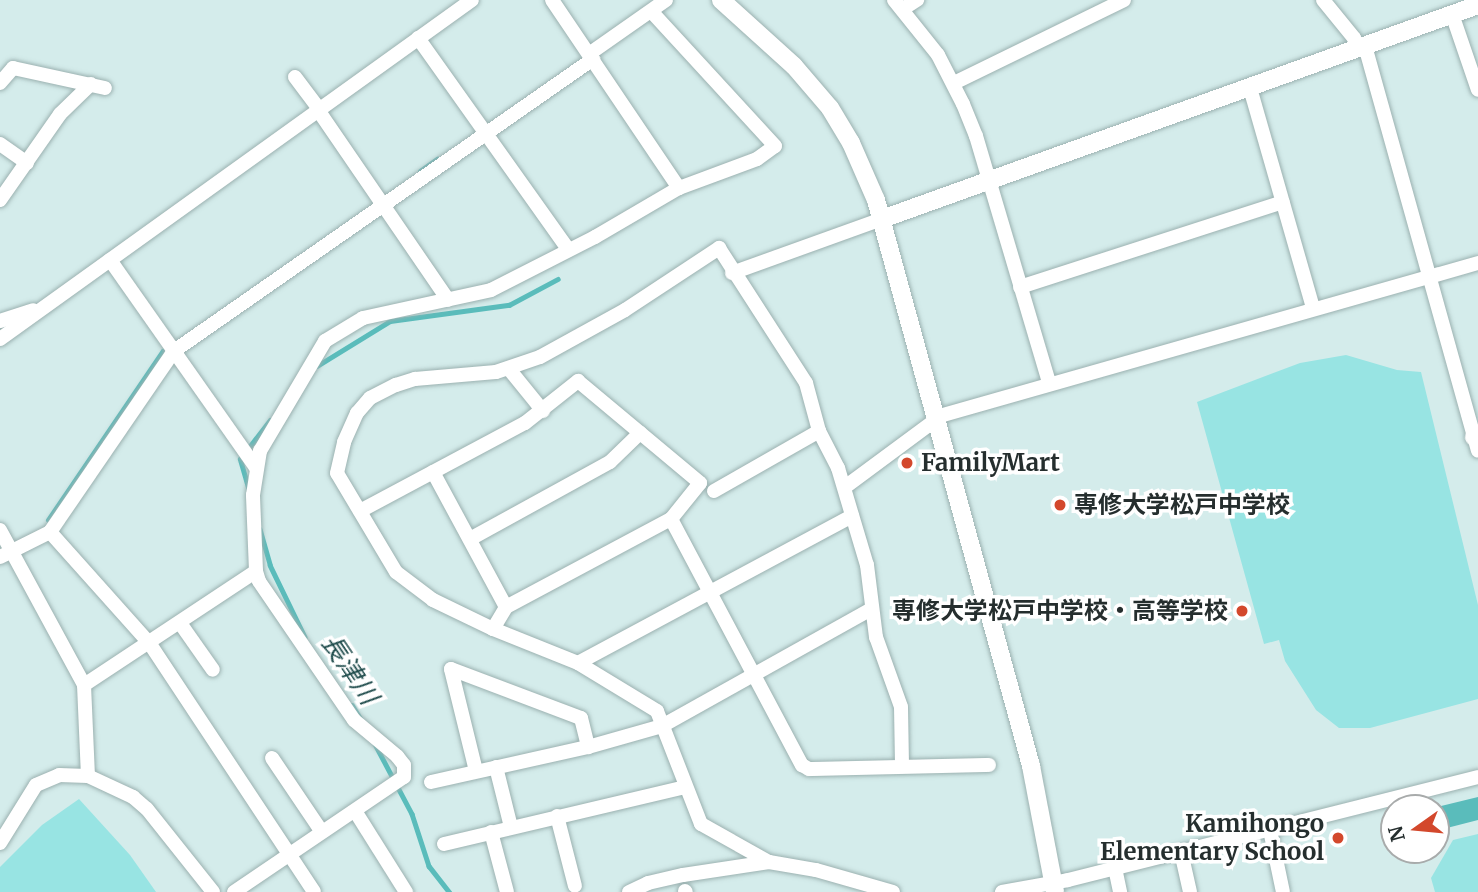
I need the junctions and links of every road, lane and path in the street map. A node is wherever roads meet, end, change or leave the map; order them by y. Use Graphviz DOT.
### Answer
graph roads {
  1 [pos="472,0"];
  2 [pos="552,0"];
  3 [pos="666,0"];
  4 [pos="722,0"];
  5 [pos="916,0"];
  6 [pos="1124,0"];
  7 [pos="1323,0"];
  8 [pos="898,5"];
  9 [pos="1478,5"];
  10 [pos="650,11"];
  11 [pos="1452,14"];
  12 [pos="418,38"];
  13 [pos="1361,48"];
  14 [pos="591,57"];
  15 [pos="295,77"];
  16 [pos="0,83"];
  17 [pos="954,83"];
  18 [pos="1250,88"];
  19 [pos="1478,90"];
  20 [pos="318,110"];
  21 [pos="487,134"];
  22 [pos="0,144"];
  23 [pos="27,163"];
  24 [pos="990,182"];
  25 [pos="679,188"];
  26 [pos="0,200"];
  27 [pos="1283,202"];
  28 [pos="384,207"];
  29 [pos="882,219"];
  30 [pos="568,249"];
  31 [pos="110,260"];
  32 [pos="1478,263"];
  33 [pos="732,273"];
  34 [pos="1430,277"];
  35 [pos="1020,287"];
  36 [pos="448,300"];
  37 [pos="47,305"];
  38 [pos="1312,308"];
  39 [pos="0,321"];
  40 [pos="0,339"];
  41 [pos="174,351"];
  42 [pos="509,369"];
  43 [pos="1049,383"];
  44 [pos="544,411"];
  45 [pos="937,418"];
  46 [pos="819,431"];
  47 [pos="640,433"];
  48 [pos="1477,441"];
  49 [pos="256,468"];
  50 [pos="433,472"];
  51 [pos="845,487"];
  52 [pos="714,491"];
  53 [pos="360,510"];
  54 [pos="852,516"];
  55 [pos="671,519"];
  56 [pos="0,530"];
  57 [pos="50,532"];
  58 [pos="470,539"];
  59 [pos="6,554"];
  60 [pos="256,571"];
  61 [pos="709,594"];
  62 [pos="506,607"];
  63 [pos="871,609"];
  64 [pos="180,623"];
  65 [pos="493,629"];
  66 [pos="150,644"];
  67 [pos="578,663"];
  68 [pos="213,670"];
  69 [pos="753,675"];
  70 [pos="84,685"];
  71 [pos="662,726"];
  72 [pos="588,747"];
  73 [pos="272,758"];
  74 [pos="902,765"];
  75 [pos="989,765"];
  76 [pos="496,767"];
  77 [pos="475,771"];
  78 [pos="88,776"];
  79 [pos="1478,777"];
  80 [pos="431,782"];
  81 [pos="685,787"];
  82 [pos="355,811"];
  83 [pos="557,816"];
  84 [pos="512,827"];
  85 [pos="1270,830"];
  86 [pos="322,832"];
  87 [pos="491,832"];
  88 [pos="0,843"];
  89 [pos="444,844"];
  90 [pos="1181,852"];
  91 [pos="289,854"];
  92 [pos="769,862"];
  93 [pos="1115,868"];
  94 [pos="575,886"];
  95 [pos="1055,888"];
  96 [pos="213,892"];
  97 [pos="234,892"];
  98 [pos="314,892"];
  99 [pos="406,892"];
  100 [pos="507,892"];
  101 [pos="629,892"];
  102 [pos="893,892"];
  103 [pos="1002,892"];
  104 [pos="1120,892"];
  105 [pos="1190,892"];
  106 [pos="1283,892"];
  1 -- 12 [label="street"];
  2 -- 14 [label="street"];
  3 -- 10 [label="street"];
  4 -- 29 [label="street"];
  5 -- 8 [label="street"];
  6 -- 17 [label="street"];
  7 -- 13 [label="street"];
  8 -- 17 [label="street"];
  9 -- 11 [label="street"];
  10 -- 14 [label="street"];
  10 -- 25 [label="street"];
  11 -- 13 [label="street"];
  11 -- 19 [label="street"];
  12 -- 20 [label="street"];
  12 -- 21 [label="street"];
  13 -- 18 [label="street"];
  13 -- 34 [label="street"];
  14 -- 21 [label="street"];
  14 -- 25 [label="street"];
  15 -- 20 [label="street"];
  16 -- 23 [label="street"];
  17 -- 24 [label="street"];
  18 -- 24 [label="street"];
  18 -- 27 [label="street"];
  20 -- 28 [label="street"];
  20 -- 31 [label="street"];
  21 -- 28 [label="street"];
  21 -- 30 [label="street"];
  22 -- 23 [label="street"];
  23 -- 26 [label="street"];
  24 -- 29 [label="street"];
  24 -- 35 [label="street"];
  25 -- 30 [label="street"];
  27 -- 35 [label="street"];
  27 -- 38 [label="street"];
  28 -- 36 [label="street"];
  28 -- 41 [label="street"];
  29 -- 33 [label="street"];
  29 -- 45 [label="street"];
  30 -- 36 [label="street"];
  31 -- 37 [label="street"];
  31 -- 41 [label="street"];
  32 -- 34 [label="street"];
  33 -- 42 [label="street"];
  33 -- 46 [label="street"];
  34 -- 38 [label="street"];
  34 -- 48 [label="street"];
  35 -- 43 [label="street"];
  36 -- 49 [label="street"];
  37 -- 39 [label="street"];
  37 -- 40 [label="street"];
  38 -- 43 [label="street"];
  41 -- 49 [label="street"];
  41 -- 57 [label="street"];
  42 -- 44 [label="street"];
  42 -- 53 [label="street"];
  43 -- 45 [label="street"];
  44 -- 47 [label="street"];
  44 -- 50 [label="street"];
  45 -- 51 [label="street"];
  45 -- 95 [label="street"];
  46 -- 51 [label="street"];
  46 -- 52 [label="street"];
  47 -- 55 [label="street"];
  47 -- 58 [label="street"];
  49 -- 60 [label="street"];
  50 -- 53 [label="street"];
  50 -- 58 [label="street"];
  51 -- 54 [label="street"];
  53 -- 65 [label="street"];
  54 -- 61 [label="street"];
  54 -- 63 [label="street"];
  55 -- 61 [label="street"];
  55 -- 62 [label="street"];
  56 -- 59 [label="street"];
  57 -- 59 [label="street"];
  57 -- 66 [label="street"];
  58 -- 62 [label="street"];
  59 -- 70 [label="street"];
  60 -- 64 [label="street"];
  60 -- 82 [label="street"];
  61 -- 67 [label="street"];
  61 -- 69 [label="street"];
  62 -- 65 [label="street"];
  63 -- 69 [label="street"];
  63 -- 74 [label="street"];
  64 -- 66 [label="street"];
  64 -- 68 [label="street"];
  65 -- 67 [label="street"];
  66 -- 70 [label="street"];
  66 -- 91 [label="street"];
  67 -- 71 [label="street"];
  69 -- 71 [label="street"];
  69 -- 74 [label="street"];
  70 -- 78 [label="street"];
  71 -- 72 [label="street"];
  71 -- 81 [label="street"];
  72 -- 76 [label="street"];
  72 -- 77 [label="street"];
  73 -- 86 [label="street"];
  74 -- 75 [label="street"];
  76 -- 77 [label="street"];
  76 -- 84 [label="street"];
  77 -- 80 [label="street"];
  78 -- 88 [label="street"];
  78 -- 96 [label="street"];
  79 -- 85 [label="street"];
  81 -- 83 [label="street"];
  81 -- 92 [label="street"];
  82 -- 86 [label="street"];
  82 -- 99 [label="street"];
  83 -- 84 [label="street"];
  83 -- 94 [label="street"];
  84 -- 87 [label="street"];
  85 -- 90 [label="street"];
  85 -- 106 [label="street"];
  86 -- 91 [label="street"];
  87 -- 89 [label="street"];
  87 -- 100 [label="street"];
  90 -- 93 [label="street"];
  90 -- 105 [label="street"];
  91 -- 97 [label="street"];
  91 -- 98 [label="street"];
  92 -- 101 [label="street"];
  92 -- 102 [label="street"];
  93 -- 95 [label="street"];
  93 -- 104 [label="street"];
  95 -- 103 [label="street"];
}
